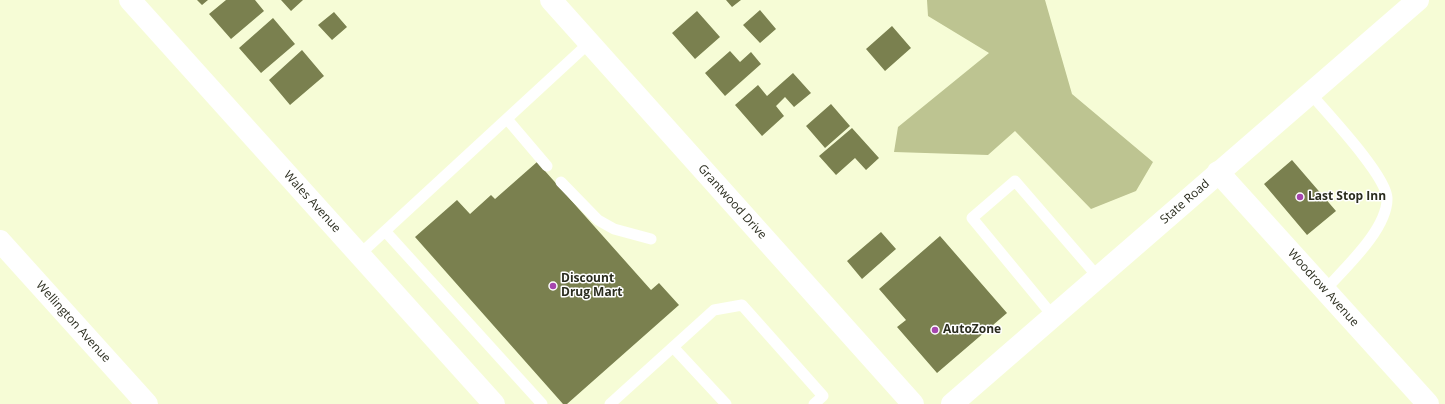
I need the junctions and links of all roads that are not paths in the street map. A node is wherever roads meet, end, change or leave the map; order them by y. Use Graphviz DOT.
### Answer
graph roads {
  1 [pos="130,0"];
  2 [pos="551,0"];
  3 [pos="1418,0"];
  4 [pos="589,43"];
  5 [pos="1310,93"];
  6 [pos="507,119"];
  7 [pos="547,166"];
  8 [pos="1218,172"];
  9 [pos="561,182"];
  10 [pos="385,231"];
  11 [pos="651,239"];
  12 [pos="0,241"];
  13 [pos="359,254"];
  14 [pos="1098,277"];
  15 [pos="1325,290"];
  16 [pos="1053,316"];
  17 [pos="673,347"];
  18 [pos="147,404"];
  19 [pos="494,404"];
  20 [pos="542,404"];
  21 [pos="610,404"];
  22 [pos="726,404"];
  23 [pos="814,404"];
  24 [pos="913,404"];
  25 [pos="952,404"];
  26 [pos="1428,404"];
  1 -- 13 [label="street, Wales Avenue"];
  2 -- 4 [label="street, Grantwood Drive"];
  3 -- 5 [label="street, State Road"];
  4 -- 6 [label="lane"];
  4 -- 24 [label="street, Grantwood Drive"];
  5 -- 8 [label="street, State Road"];
  5 -- 15 [label="lane"];
  6 -- 7 [label="lane"];
  6 -- 10 [label="lane"];
  8 -- 14 [label="street, State Road"];
  8 -- 15 [label="street, Woodrow Avenue"];
  9 -- 11 [label="lane"];
  10 -- 13 [label="lane"];
  10 -- 20 [label="lane"];
  12 -- 18 [label="street, Wellington Avenue"];
  13 -- 19 [label="street, Wales Avenue"];
  14 -- 16 [label="street, State Road"];
  14 -- 16 [label="lane"];
  15 -- 26 [label="street, Woodrow Avenue"];
  16 -- 25 [label="street, State Road"];
  17 -- 21 [label="lane"];
  17 -- 22 [label="lane"];
  17 -- 23 [label="lane"];
}
